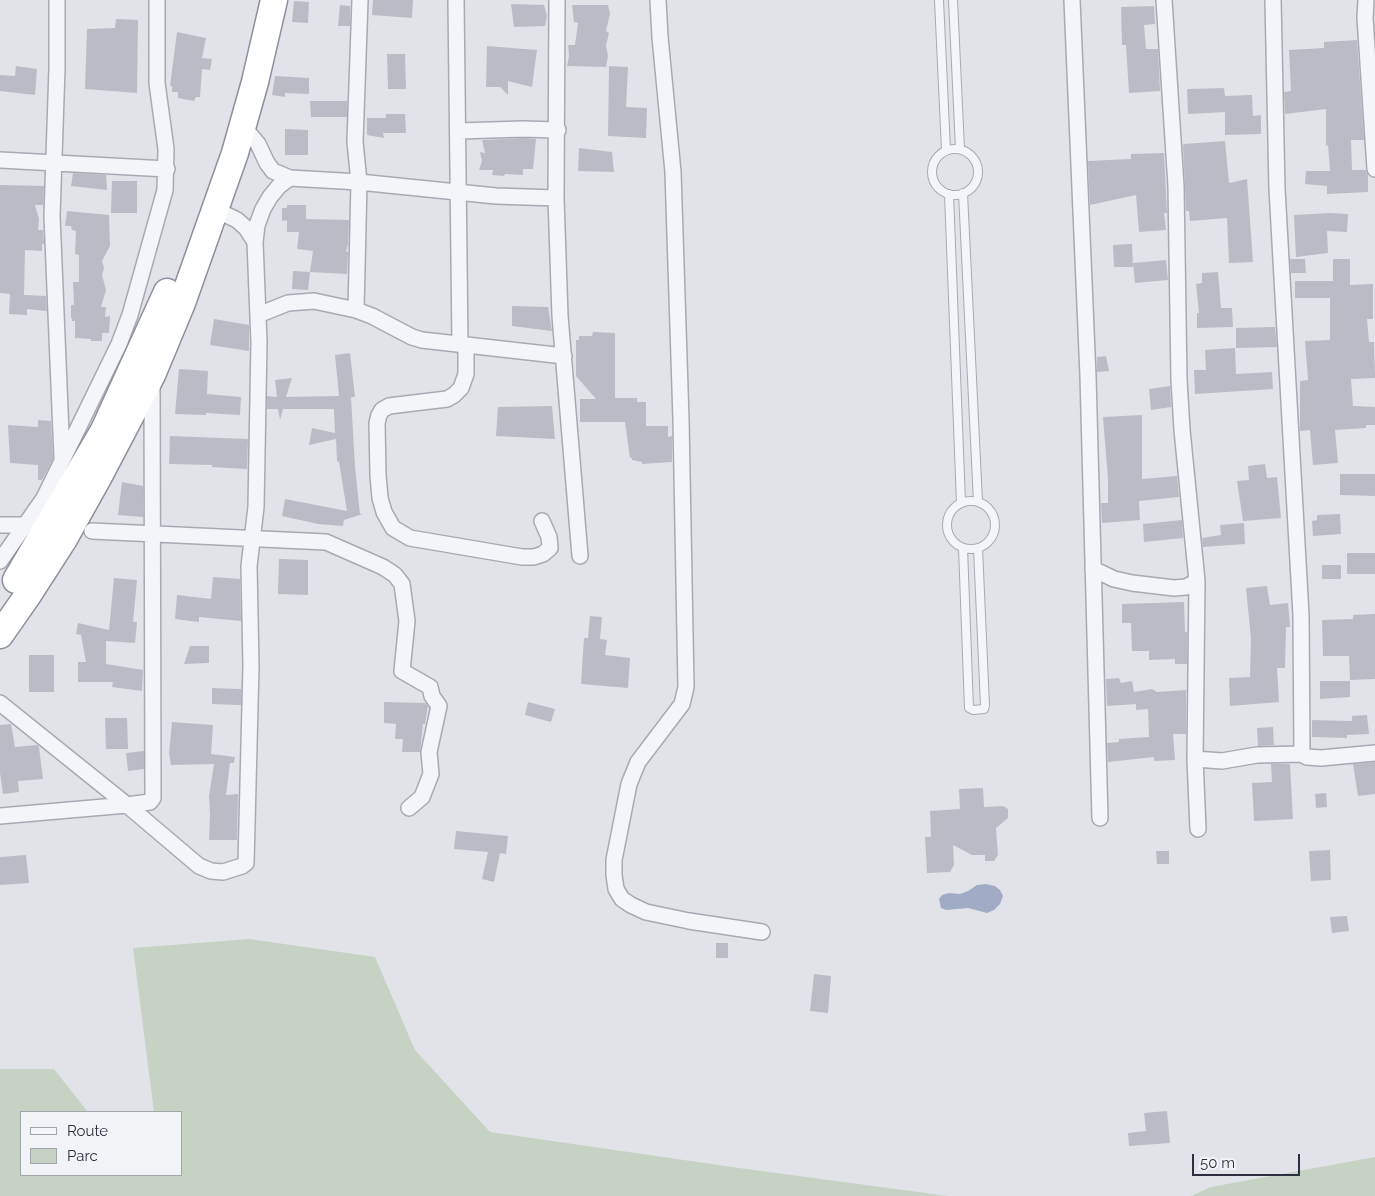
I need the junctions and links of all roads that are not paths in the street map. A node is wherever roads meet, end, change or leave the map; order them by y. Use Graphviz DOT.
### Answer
graph roads {
  1 [pos="57,0"];
  2 [pos="157,0"];
  3 [pos="257,0"];
  4 [pos="274,0"];
  5 [pos="360,0"];
  6 [pos="456,0"];
  7 [pos="558,0"];
  8 [pos="658,0"];
  9 [pos="939,0"];
  10 [pos="953,0"];
  11 [pos="1072,0"];
  12 [pos="1164,0"];
  13 [pos="1273,0"];
  14 [pos="1366,0"];
  15 [pos="243,126"];
  16 [pos="558,130"];
  17 [pos="458,131"];
  18 [pos="960,149"];
  19 [pos="946,150"];
  20 [pos="0,160"];
  21 [pos="54,163"];
  22 [pos="1375,169"];
  23 [pos="167,170"];
  24 [pos="290,178"];
  25 [pos="359,182"];
  26 [pos="458,191"];
  27 [pos="963,193"];
  28 [pos="949,194"];
  29 [pos="556,198"];
  30 [pos="216,210"];
  31 [pos="255,242"];
  32 [pos="356,310"];
  33 [pos="258,315"];
  34 [pos="463,345"];
  35 [pos="564,356"];
  36 [pos="152,375"];
  37 [pos="62,461"];
  38 [pos="978,502"];
  39 [pos="960,503"];
  40 [pos="542,521"];
  41 [pos="0,525"];
  42 [pos="26,526"];
  43 [pos="92,531"];
  44 [pos="153,534"];
  45 [pos="251,539"];
  46 [pos="963,548"];
  47 [pos="978,548"];
  48 [pos="580,556"];
  49 [pos="0,561"];
  50 [pos="1093,569"];
  51 [pos="1197,581"];
  52 [pos="0,606"];
  53 [pos="0,635"];
  54 [pos="0,703"];
  55 [pos="1302,754"];
  56 [pos="1375,754"];
  57 [pos="1195,759"];
  58 [pos="128,805"];
  59 [pos="409,808"];
  60 [pos="0,816"];
  61 [pos="1100,818"];
  62 [pos="1198,828"];
  63 [pos="762,932"];
  1 -- 21 [label="street"];
  2 -- 23 [label="street"];
  3 -- 52 [label="highway"];
  4 -- 15 [label="highway"];
  5 -- 25 [label="street"];
  6 -- 17 [label="street"];
  7 -- 16 [label="street"];
  8 -- 63 [label="street"];
  9 -- 19 [label="lane"];
  10 -- 18 [label="lane"];
  11 -- 50 [label="street"];
  12 -- 51 [label="street"];
  13 -- 55 [label="street"];
  14 -- 22 [label="street"];
  15 -- 24 [label="street"];
  15 -- 30 [label="highway"];
  16 -- 17 [label="street"];
  16 -- 29 [label="street"];
  17 -- 26 [label="street"];
  18 -- 19 [label="lane"];
  18 -- 27 [label="lane"];
  19 -- 28 [label="lane"];
  20 -- 21 [label="street"];
  21 -- 23 [label="street"];
  21 -- 37 [label="street"];
  23 -- 37 [label="street"];
  24 -- 25 [label="street"];
  24 -- 31 [label="street"];
  25 -- 26 [label="street"];
  25 -- 32 [label="street"];
  26 -- 29 [label="street"];
  26 -- 34 [label="street"];
  27 -- 28 [label="lane"];
  27 -- 38 [label="lane"];
  28 -- 39 [label="lane"];
  29 -- 35 [label="street"];
  30 -- 31 [label="street"];
  30 -- 36 [label="highway"];
  31 -- 33 [label="street"];
  32 -- 33 [label="street"];
  32 -- 34 [label="street"];
  33 -- 45 [label="street"];
  34 -- 35 [label="street"];
  34 -- 40 [label="street"];
  35 -- 48 [label="street"];
  36 -- 44 [label="street"];
  36 -- 53 [label="highway"];
  37 -- 42 [label="street"];
  38 -- 39 [label="lane"];
  38 -- 47 [label="lane"];
  39 -- 46 [label="lane"];
  41 -- 42 [label="street"];
  42 -- 49 [label="street"];
  43 -- 44 [label="street"];
  44 -- 45 [label="street"];
  44 -- 58 [label="street"];
  45 -- 58 [label="street"];
  45 -- 59 [label="street"];
  46 -- 47 [label="lane"];
  46 -- 47 [label="lane"];
  50 -- 51 [label="street"];
  50 -- 61 [label="street"];
  51 -- 57 [label="street"];
  54 -- 58 [label="street"];
  55 -- 56 [label="street"];
  55 -- 57 [label="street"];
  57 -- 62 [label="street"];
  58 -- 60 [label="street"];
}
